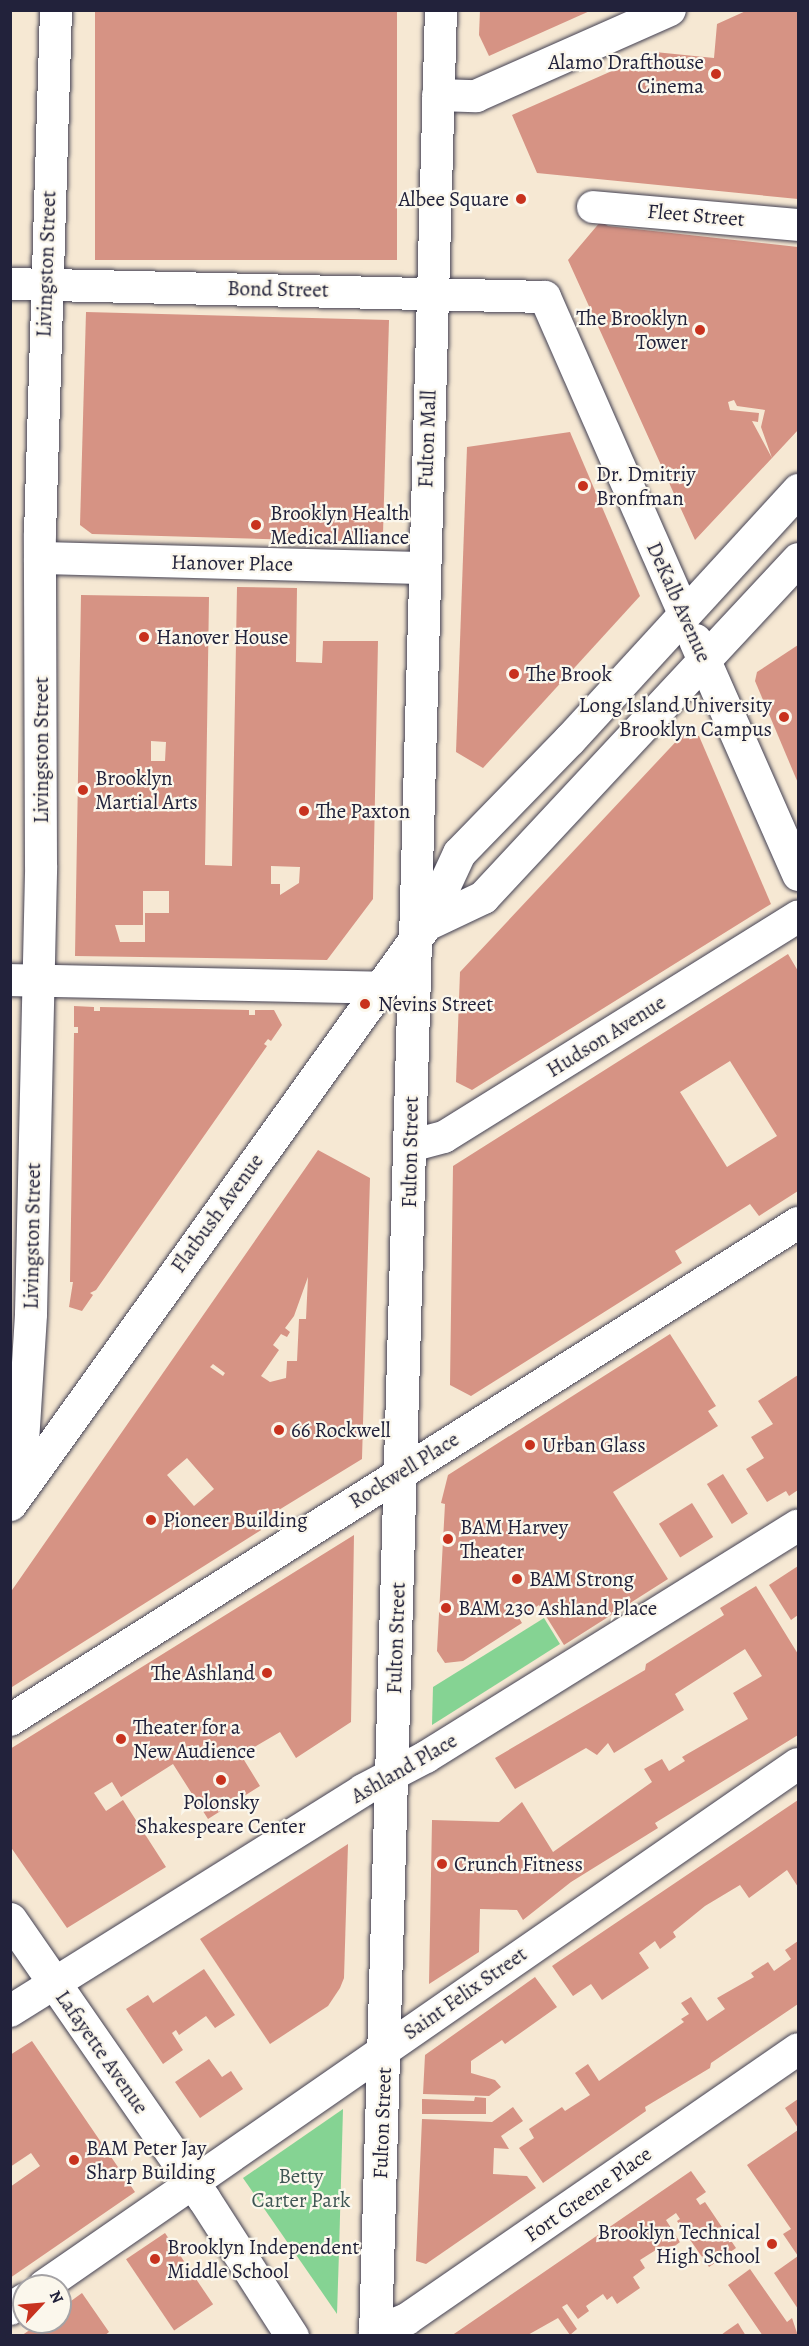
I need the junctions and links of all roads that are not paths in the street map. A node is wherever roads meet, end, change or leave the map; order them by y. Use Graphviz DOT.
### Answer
graph roads {
  1 [pos="56,10"];
  2 [pos="441,10"];
  3 [pos="670,10"];
  4 [pos="438,95"];
  5 [pos="593,207"];
  6 [pos="798,225"];
  7 [pos="10,284"];
  8 [pos="45,284"];
  9 [pos="432,292"];
  10 [pos="545,297"];
  11 [pos="798,490"];
  12 [pos="40,558"];
  13 [pos="798,559"];
  14 [pos="423,568"];
  15 [pos="684,613"];
  16 [pos="704,659"];
  17 [pos="798,874"];
  18 [pos="798,917"];
  19 [pos="420,932"];
  20 [pos="24,980"];
  21 [pos="379,988"];
  22 [pos="410,1146"];
  23 [pos="798,1223"];
  24 [pos="401,1471"];
  25 [pos="15,1497"];
  26 [pos="798,1525"];
  27 [pos="10,1720"];
  28 [pos="798,1764"];
  29 [pos="390,1775"];
  30 [pos="10,1919"];
  31 [pos="54,1983"];
  32 [pos="10,2011"];
  33 [pos="384,2049"];
  34 [pos="798,2049"];
  35 [pos="193,2184"];
  36 [pos="62,2274"];
  37 [pos="375,2334"];
  38 [pos="292,2336"];
  1 -- 8 [label="street, Livingston Street"];
  2 -- 4 [label="street, Fulton Mall"];
  3 -- 4 [label="street"];
  4 -- 9 [label="street, Fulton Mall"];
  5 -- 6 [label="street, Fleet Street"];
  7 -- 8 [label="street, Bond Street"];
  8 -- 9 [label="street, Bond Street"];
  8 -- 12 [label="street, Livingston Street"];
  9 -- 10 [label="street, Bond Street"];
  9 -- 14 [label="street, Fulton Mall"];
  10 -- 15 [label="street, DeKalb Avenue"];
  11 -- 15 [label="main road"];
  12 -- 14 [label="street, Hanover Place"];
  12 -- 20 [label="street, Livingston Street"];
  13 -- 16 [label="main road"];
  14 -- 19 [label="street, Fulton Mall"];
  15 -- 16 [label="main road, DeKalb Avenue"];
  15 -- 19 [label="main road"];
  16 -- 17 [label="main road, DeKalb Avenue"];
  16 -- 19 [label="main road"];
  18 -- 22 [label="street, Hudson Avenue"];
  19 -- 21 [label="main road, Flatbush Avenue"];
  19 -- 22 [label="main road, Fulton Street"];
  20 -- 21 [label="street"];
  20 -- 25 [label="street, Livingston Street"];
  21 -- 25 [label="main road, Flatbush Avenue"];
  22 -- 24 [label="main road, Fulton Street"];
  23 -- 24 [label="street, Rockwell Place"];
  24 -- 27 [label="street, Rockwell Place"];
  24 -- 29 [label="main road, Fulton Street"];
  26 -- 29 [label="street, Ashland Place"];
  28 -- 33 [label="street, Saint Felix Street"];
  29 -- 31 [label="street, Ashland Place"];
  29 -- 33 [label="main road, Fulton Street"];
  30 -- 31 [label="main road, Lafayette Avenue"];
  31 -- 32 [label="street, Ashland Place"];
  31 -- 35 [label="main road, Lafayette Avenue"];
  33 -- 35 [label="street, Saint Felix Street"];
  33 -- 37 [label="main road, Fulton Street"];
  34 -- 37 [label="street, Fort Greene Place"];
  35 -- 36 [label="street, Saint Felix Street"];
  35 -- 38 [label="main road, Lafayette Avenue"];
}
